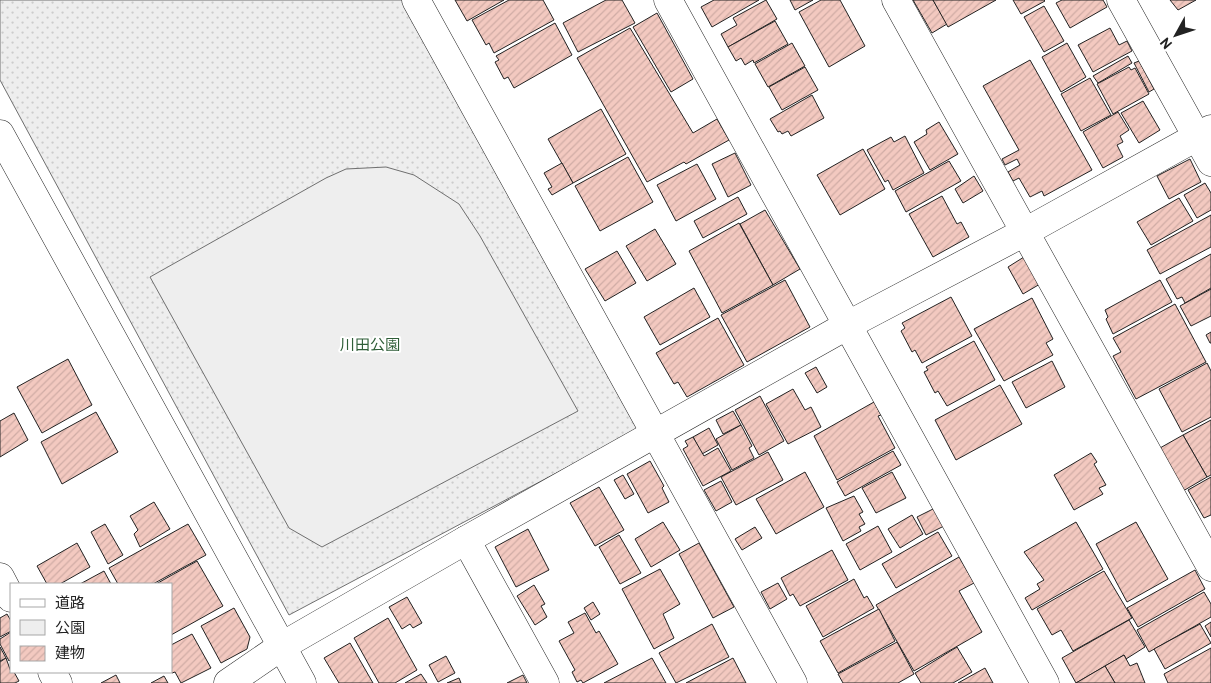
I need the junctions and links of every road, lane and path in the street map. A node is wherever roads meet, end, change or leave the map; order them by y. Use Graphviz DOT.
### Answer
graph roads {
  1 [pos="416,0"];
  2 [pos="668,0"];
  3 [pos="896,0"];
  4 [pos="1121,0"];
  5 [pos="1204,133"];
  6 [pos="0,134"];
  7 [pos="1211,162"];
  8 [pos="1025,232"];
  9 [pos="848,325"];
  10 [pos="656,435"];
  11 [pos="466,540"];
  12 [pos="1211,567"];
  13 [pos="0,577"];
  14 [pos="10,596"];
  15 [pos="282,646"];
  16 [pos="228,683"];
  17 [pos="302,683"];
  18 [pos="545,683"];
  19 [pos="793,683"];
  20 [pos="1046,683"];
  1 -- 10 [label="street"];
  2 -- 9 [label="street"];
  3 -- 8 [label="street"];
  4 -- 5 [label="street"];
  5 -- 7 [label="street"];
  5 -- 8 [label="street"];
  6 -- 15 [label="street"];
  8 -- 9 [label="street"];
  8 -- 12 [label="street"];
  9 -- 10 [label="street"];
  9 -- 20 [label="street"];
  10 -- 11 [label="street"];
  10 -- 19 [label="street"];
  11 -- 15 [label="street"];
  11 -- 18 [label="street"];
  13 -- 14 [label="street"];
  15 -- 16 [label="street"];
  15 -- 17 [label="street"];
}
